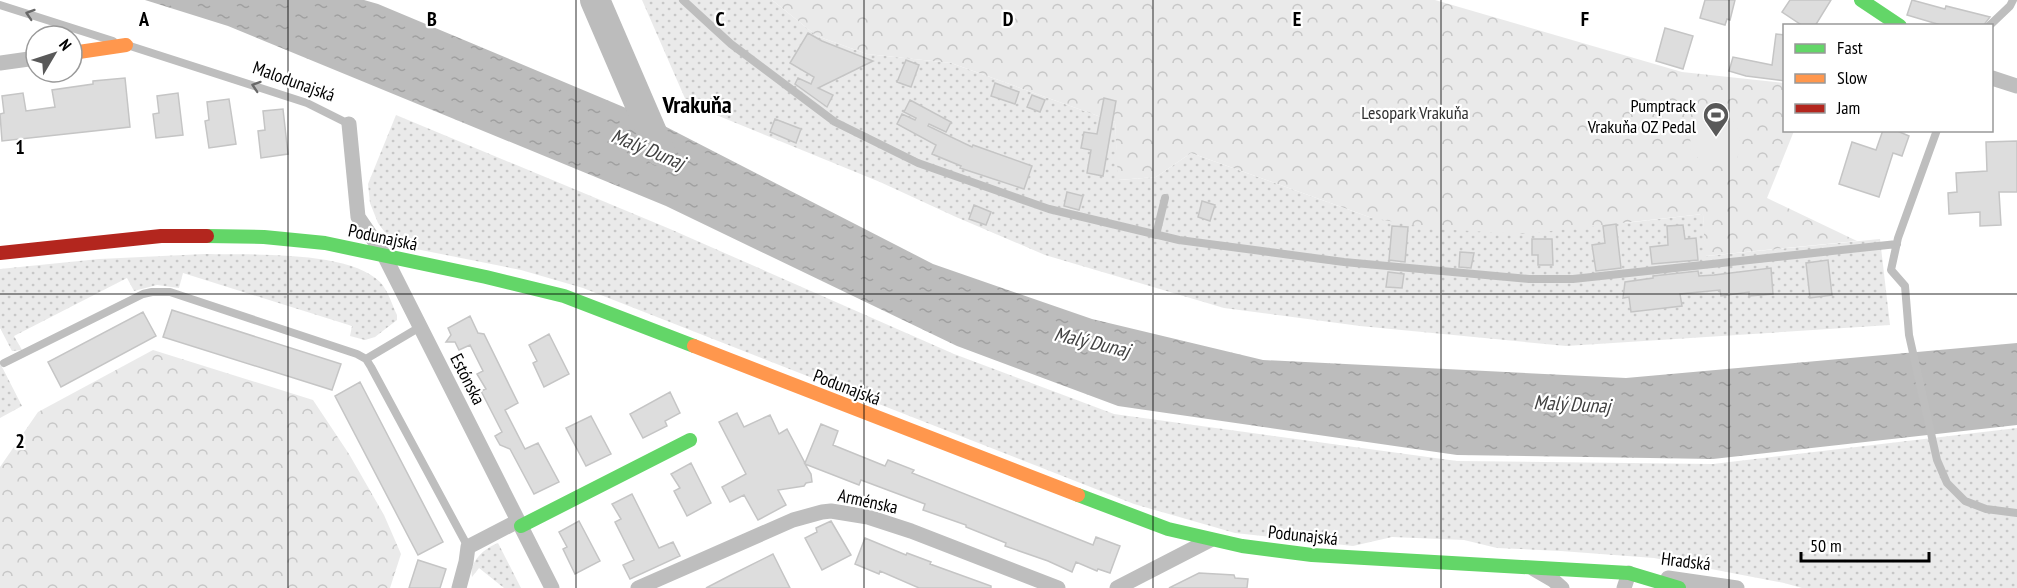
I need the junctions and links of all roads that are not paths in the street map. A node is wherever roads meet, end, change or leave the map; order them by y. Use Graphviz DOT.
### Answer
graph roads {
  1 [pos="683,0"];
  2 [pos="1861,0"];
  3 [pos="2013,0"];
  4 [pos="0,5"];
  5 [pos="1897,24"];
  6 [pos="1991,24"];
  7 [pos="126,45"];
  8 [pos="84,51"];
  9 [pos="24,60"];
  10 [pos="0,63"];
  11 [pos="1993,78"];
  12 [pos="2017,86"];
  13 [pos="349,124"];
  14 [pos="1936,132"];
  15 [pos="1166,198"];
  16 [pos="1156,235"];
  17 [pos="1897,244"];
  18 [pos="0,253"];
  19 [pos="384,255"];
  20 [pos="420,327"];
  21 [pos="366,359"];
  22 [pos="4,363"];
  23 [pos="690,440"];
  24 [pos="2017,513"];
  25 [pos="519,524"];
  26 [pos="1210,540"];
  27 [pos="468,548"];
  28 [pos="1528,566"];
  29 [pos="1630,583"];
  30 [pos="459,588"];
  31 [pos="552,588"];
  32 [pos="638,588"];
  33 [pos="1058,588"];
  34 [pos="1117,588"];
  35 [pos="1562,588"];
  36 [pos="1679,588"];
  37 [pos="1737,588"];
  1 -- 16 [label="lane"];
  2 -- 5 [label="street"];
  3 -- 6 [label="lane"];
  7 -- 4 [label="lane, Malodunajská, one-way"];
  7 -- 8 [label="street, Malodunajská"];
  13 -- 7 [label="lane, Malodunajská, one-way"];
  9 -- 10 [label="street"];
  11 -- 12 [label="street"];
  13 -- 19 [label="street, Malodunajská"];
  14 -- 17 [label="lane"];
  15 -- 16 [label="lane"];
  16 -- 17 [label="lane"];
  17 -- 24 [label="lane"];
  18 -- 19 [label="street, Podunajská"];
  19 -- 20 [label="street, Estónska"];
  19 -- 26 [label="street, Podunajská"];
  20 -- 21 [label="lane"];
  20 -- 25 [label="street, Estónska"];
  21 -- 22 [label="lane"];
  21 -- 27 [label="lane"];
  23 -- 25 [label="street"];
  25 -- 27 [label="street"];
  25 -- 31 [label="street, Estónska"];
  26 -- 28 [label="street, Podunajská"];
  26 -- 34 [label="street"];
  27 -- 30 [label="street"];
  28 -- 29 [label="street, Podunajská"];
  28 -- 35 [label="street"];
  29 -- 36 [label="street, Podunajská"];
  29 -- 37 [label="street, Hradská"];
  32 -- 33 [label="street, Arménska"];
}
